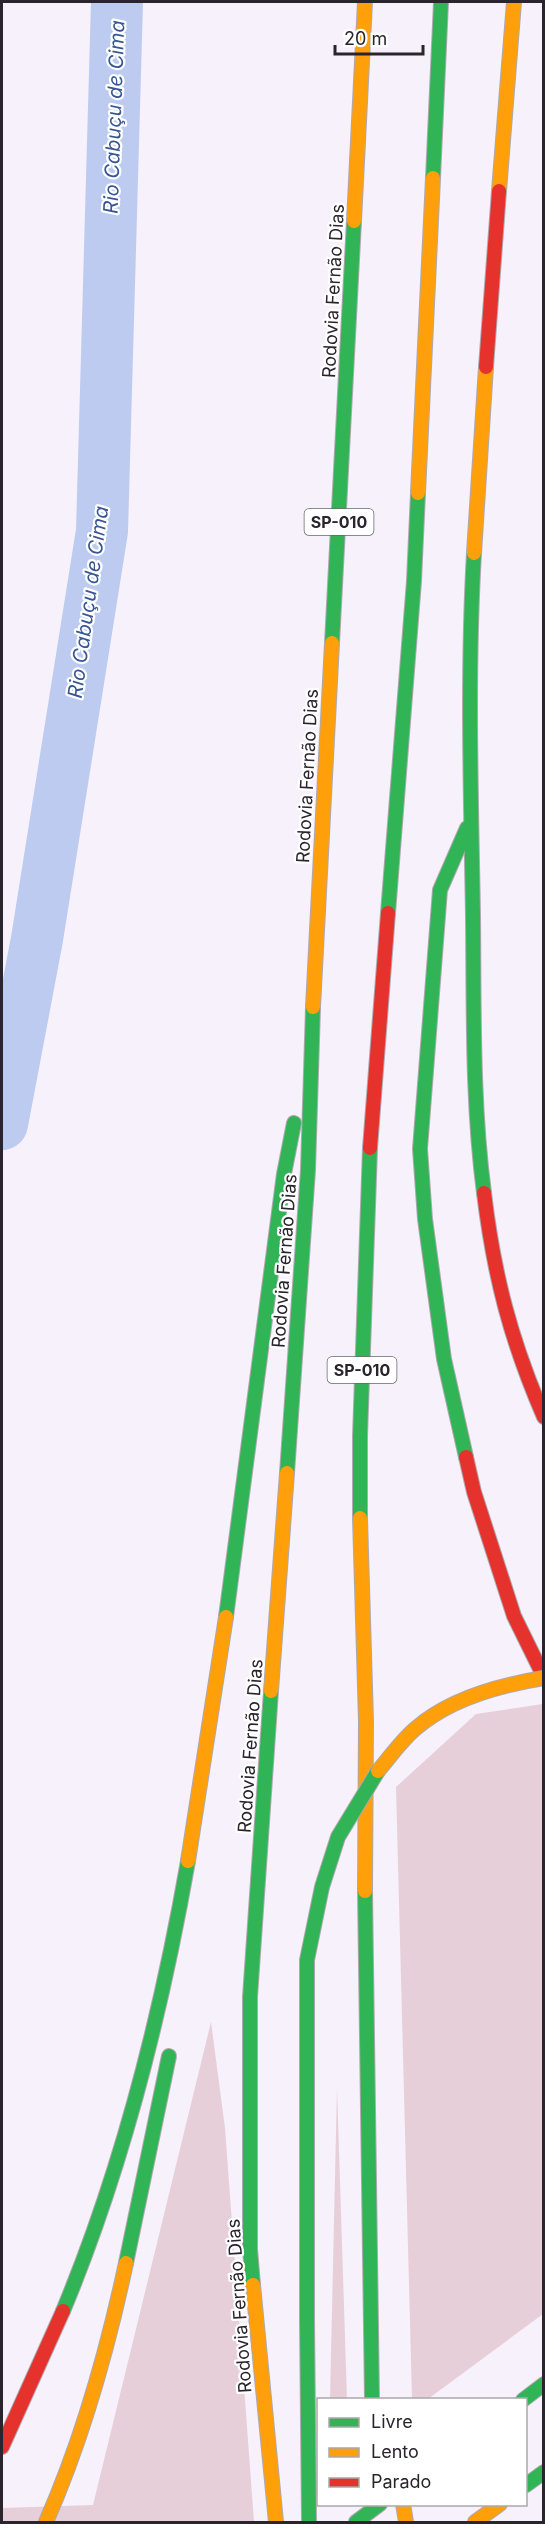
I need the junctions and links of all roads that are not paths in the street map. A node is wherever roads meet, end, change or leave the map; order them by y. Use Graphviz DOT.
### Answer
graph roads {
  1 [pos="365,2"];
  2 [pos="441,2"];
  3 [pos="514,2"];
  4 [pos="471,818"];
  5 [pos="311,1042"];
  6 [pos="543,1417"];
  7 [pos="543,1677"];
  8 [pos="197,1824"];
  9 [pos="199,1878"];
  10 [pos="171,2047"];
  11 [pos="370,2375"];
  12 [pos="543,2384"];
  13 [pos="372,2398"];
  14 [pos="379,2398"];
  15 [pos="526,2398"];
  16 [pos="2,2447"];
  17 [pos="543,2472"];
  18 [pos="527,2484"];
  19 [pos="379,2506"];
  20 [pos="380,2506"];
  21 [pos="403,2506"];
  22 [pos="499,2506"];
  23 [pos="477,2521"];
  24 [pos="46,2523"];
  25 [pos="276,2523"];
  26 [pos="309,2523"];
  27 [pos="356,2523"];
  28 [pos="382,2523"];
  29 [pos="406,2523"];
  1 -- 5 [label="highway, Rodovia Fernão Dias / SP-010"];
  2 -- 11 [label="highway, SP-010"];
  3 -- 4 [label="highway"];
  4 -- 6 [label="highway"];
  4 -- 7 [label="highway"];
  5 -- 8 [label="highway"];
  5 -- 25 [label="highway, Rodovia Fernão Dias / SP-010"];
  7 -- 26 [label="highway, bridge"];
  8 -- 9 [label="highway"];
  8 -- 16 [label="highway"];
  10 -- 24 [label="highway"];
  11 -- 13 [label="highway, SP-010"];
  11 -- 14 [label="highway"];
  12 -- 15 [label="highway"];
  17 -- 18 [label="highway"];
  19 -- 27 [label="highway"];
  20 -- 28 [label="highway"];
  21 -- 29 [label="highway"];
  22 -- 23 [label="highway"];
}
